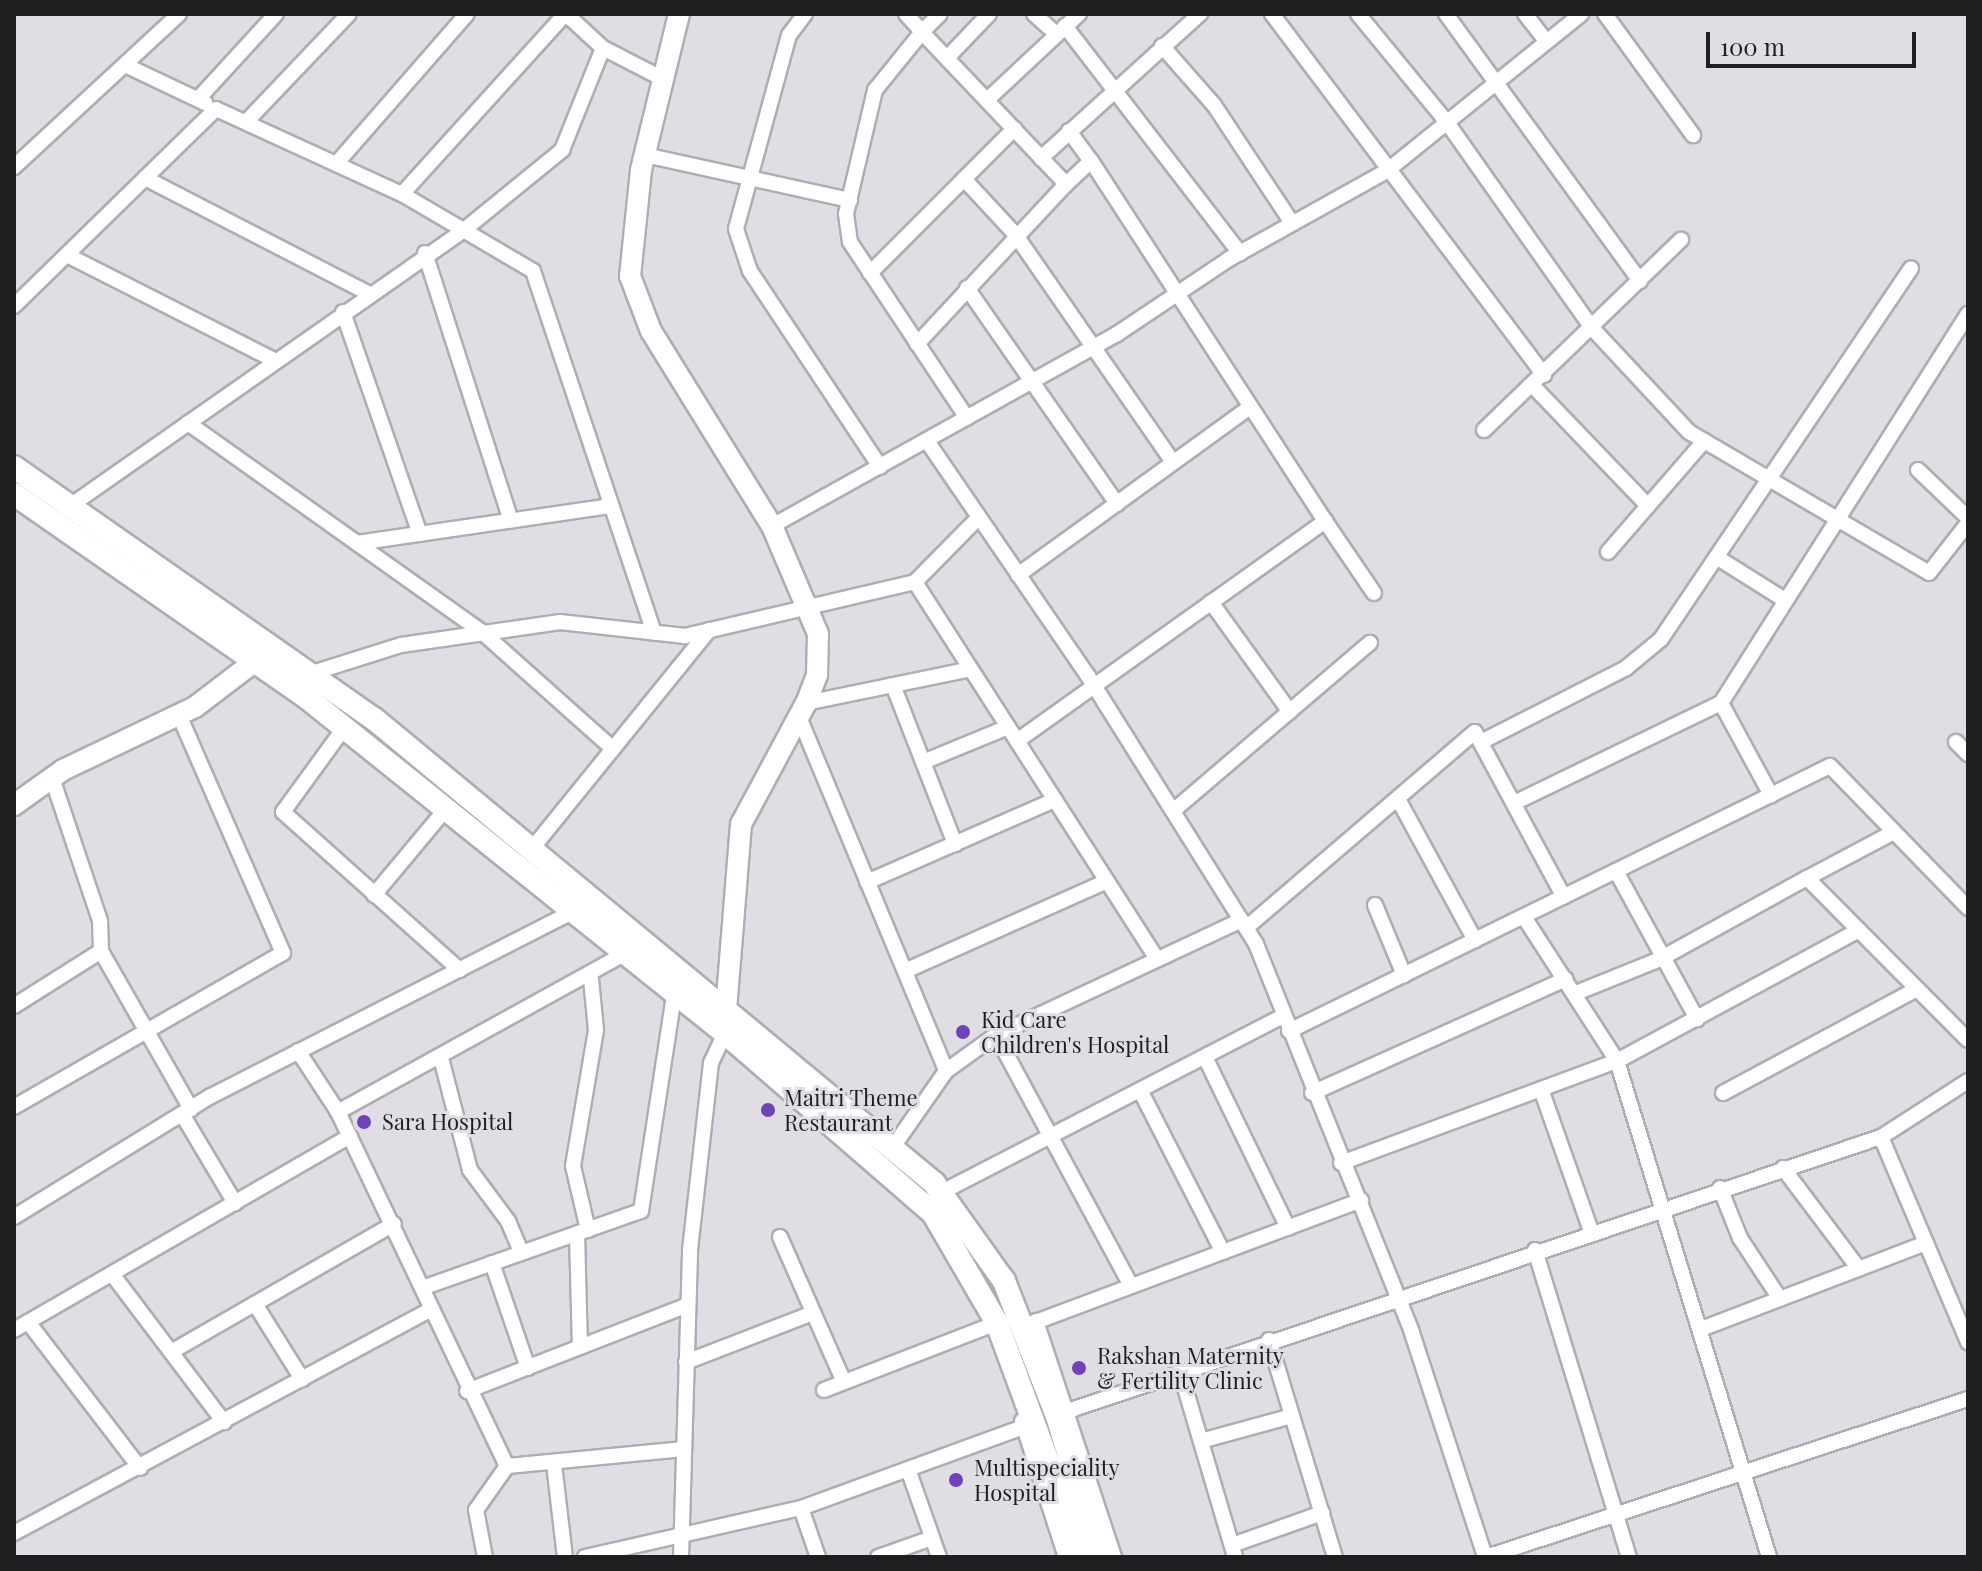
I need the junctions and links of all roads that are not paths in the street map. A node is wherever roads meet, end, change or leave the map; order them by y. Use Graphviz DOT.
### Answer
graph roads {
  1 [pos="179,14"];
  2 [pos="276,14"];
  3 [pos="349,14"];
  4 [pos="565,14"];
  5 [pos="679,14"];
  6 [pos="805,14"];
  7 [pos="906,14"];
  8 [pos="940,14"];
  9 [pos="989,14"];
  10 [pos="1034,14"];
  11 [pos="1079,14"];
  12 [pos="1200,14"];
  13 [pos="1272,14"];
  14 [pos="1358,14"];
  15 [pos="1446,14"];
  16 [pos="1525,14"];
  17 [pos="1581,14"];
  18 [pos="1605,14"];
  19 [pos="462,15"];
  20 [pos="1061,30"];
  21 [pos="922,32"];
  22 [pos="1545,40"];
  23 [pos="1162,46"];
  24 [pos="603,48"];
  25 [pos="947,58"];
  26 [pos="125,65"];
  27 [pos="661,78"];
  28 [pos="1496,79"];
  29 [pos="1115,90"];
  30 [pos="198,99"];
  31 [pos="987,100"];
  32 [pos="216,109"];
  33 [pos="1446,121"];
  34 [pos="246,122"];
  35 [pos="1014,129"];
  36 [pos="1069,131"];
  37 [pos="1693,135"];
  38 [pos="645,155"];
  39 [pos="1041,158"];
  40 [pos="1091,161"];
  41 [pos="336,164"];
  42 [pos="14,167"];
  43 [pos="1388,170"];
  44 [pos="145,178"];
  45 [pos="750,179"];
  46 [pos="964,179"];
  47 [pos="1066,184"];
  48 [pos="402,194"];
  49 [pos="850,200"];
  50 [pos="1292,223"];
  51 [pos="464,230"];
  52 [pos="1015,234"];
  53 [pos="1681,240"];
  54 [pos="425,253"];
  55 [pos="1240,253"];
  56 [pos="67,255"];
  57 [pos="1911,268"];
  58 [pos="870,273"];
  59 [pos="1640,281"];
  60 [pos="967,288"];
  61 [pos="368,293"];
  62 [pos="1174,296"];
  63 [pos="14,306"];
  64 [pos="343,312"];
  65 [pos="1968,314"];
  66 [pos="1592,328"];
  67 [pos="917,344"];
  68 [pos="1094,347"];
  69 [pos="274,360"];
  70 [pos="1544,375"];
  71 [pos="1035,380"];
  72 [pos="1533,386"];
  73 [pos="1249,408"];
  74 [pos="967,418"];
  75 [pos="188,423"];
  76 [pos="1484,430"];
  77 [pos="927,441"];
  78 [pos="1704,441"];
  79 [pos="1173,462"];
  80 [pos="14,467"];
  81 [pos="880,467"];
  82 [pos="1918,470"];
  83 [pos="1768,479"];
  84 [pos="14,494"];
  85 [pos="1117,504"];
  86 [pos="70,506"];
  87 [pos="611,506"];
  88 [pos="1648,506"];
  89 [pos="979,517"];
  90 [pos="1835,520"];
  91 [pos="1968,520"];
  92 [pos="511,521"];
  93 [pos="1325,521"];
  94 [pos="772,526"];
  95 [pos="420,534"];
  96 [pos="357,543"];
  97 [pos="1608,552"];
  98 [pos="1718,558"];
  99 [pos="1018,575"];
  100 [pos="915,582"];
  101 [pos="1374,593"];
  102 [pos="1783,599"];
  103 [pos="1211,602"];
  104 [pos="810,607"];
  105 [pos="709,630"];
  106 [pos="654,632"];
  107 [pos="483,633"];
  108 [pos="1370,643"];
  109 [pos="264,656"];
  110 [pos="971,669"];
  111 [pos="309,674"];
  112 [pos="893,685"];
  113 [pos="1094,686"];
  114 [pos="1721,703"];
  115 [pos="803,710"];
  116 [pos="1290,712"];
  117 [pos="179,715"];
  118 [pos="1008,727"];
  119 [pos="344,728"];
  120 [pos="1017,741"];
  121 [pos="1481,742"];
  122 [pos="1956,742"];
  123 [pos="613,749"];
  124 [pos="1968,754"];
  125 [pos="923,762"];
  126 [pos="52,778"];
  127 [pos="1771,795"];
  128 [pos="1398,799"];
  129 [pos="1055,800"];
  130 [pos="1514,803"];
  131 [pos="14,805"];
  132 [pos="445,810"];
  133 [pos="1173,811"];
  134 [pos="1894,832"];
  135 [pos="955,844"];
  136 [pos="531,850"];
  137 [pos="1616,871"];
  138 [pos="1807,878"];
  139 [pos="1107,881"];
  140 [pos="867,882"];
  141 [pos="374,895"];
  142 [pos="1564,897"];
  143 [pos="1375,905"];
  144 [pos="1968,908"];
  145 [pos="572,912"];
  146 [pos="1524,917"];
  147 [pos="1244,924"];
  148 [pos="1859,930"];
  149 [pos="1475,940"];
  150 [pos="101,951"];
  151 [pos="624,954"];
  152 [pos="1157,959"];
  153 [pos="1660,959"];
  154 [pos="460,970"];
  155 [pos="905,971"];
  156 [pos="1404,975"];
  157 [pos="591,979"];
  158 [pos="1566,979"];
  159 [pos="1917,989"];
  160 [pos="1576,993"];
  161 [pos="674,995"];
  162 [pos="14,1006"];
  163 [pos="727,1007"];
  164 [pos="1283,1016"];
  165 [pos="1697,1019"];
  166 [pos="151,1029"];
  167 [pos="1289,1031"];
  168 [pos="725,1033"];
  169 [pos="996,1035"];
  170 [pos="1968,1040"];
  171 [pos="298,1051"];
  172 [pos="1205,1057"];
  173 [pos="441,1058"];
  174 [pos="1617,1061"];
  175 [pos="946,1071"];
  176 [pos="1968,1081"];
  177 [pos="1541,1089"];
  178 [pos="1140,1090"];
  179 [pos="1312,1093"];
  180 [pos="1723,1093"];
  181 [pos="14,1107"];
  182 [pos="186,1111"];
  183 [pos="338,1112"];
  184 [pos="1054,1135"];
  185 [pos="350,1136"];
  186 [pos="1881,1137"];
  187 [pos="893,1147"];
  188 [pos="1341,1163"];
  189 [pos="1783,1168"];
  190 [pos="1720,1188"];
  191 [pos="942,1192"];
  192 [pos="1361,1200"];
  193 [pos="235,1203"];
  194 [pos="1664,1206"];
  195 [pos="14,1217"];
  196 [pos="394,1224"];
  197 [pos="1288,1228"];
  198 [pos="1591,1231"];
  199 [pos="582,1232"];
  200 [pos="780,1237"];
  201 [pos="1926,1243"];
  202 [pos="1535,1250"];
  203 [pos="521,1252"];
  204 [pos="1223,1252"];
  205 [pos="492,1263"];
  206 [pos="1859,1269"];
  207 [pos="112,1274"];
  208 [pos="1131,1286"];
  209 [pos="422,1288"];
  210 [pos="1397,1296"];
  211 [pos="1780,1299"];
  212 [pos="255,1304"];
  213 [pos="688,1305"];
  214 [pos="431,1309"];
  215 [pos="813,1313"];
  216 [pos="28,1322"];
  217 [pos="992,1324"];
  218 [pos="1029,1324"];
  219 [pos="1701,1329"];
  220 [pos="14,1330"];
  221 [pos="1269,1340"];
  222 [pos="1968,1342"];
  223 [pos="580,1347"];
  224 [pos="171,1352"];
  225 [pos="686,1362"];
  226 [pos="528,1368"];
  227 [pos="1180,1371"];
  228 [pos="302,1379"];
  229 [pos="844,1382"];
  230 [pos="824,1390"];
  231 [pos="467,1391"];
  232 [pos="1966,1402"];
  233 [pos="1068,1411"];
  234 [pos="1292,1416"];
  235 [pos="224,1422"];
  236 [pos="1024,1427"];
  237 [pos="1201,1441"];
  238 [pos="682,1449"];
  239 [pos="554,1464"];
  240 [pos="507,1466"];
  241 [pos="140,1468"];
  242 [pos="908,1469"];
  243 [pos="1743,1473"];
  244 [pos="801,1508"];
  245 [pos="1322,1513"];
  246 [pos="1616,1514"];
  247 [pos="14,1533"];
  248 [pos="679,1536"];
  249 [pos="932,1538"];
  250 [pos="1233,1551"];
  251 [pos="485,1557"];
  252 [pos="565,1557"];
  253 [pos="585,1557"];
  254 [pos="681,1557"];
  255 [pos="818,1557"];
  256 [pos="878,1557"];
  257 [pos="939,1557"];
  258 [pos="1066,1557"];
  259 [pos="1083,1557"];
  260 [pos="1100,1557"];
  261 [pos="1114,1557"];
  262 [pos="1335,1557"];
  263 [pos="1485,1557"];
  264 [pos="1629,1557"];
  265 [pos="1769,1557"];
  1 -- 26 [label="street"];
  2 -- 30 [label="street"];
  3 -- 34 [label="street"];
  4 -- 24 [label="street"];
  4 -- 48 [label="street"];
  5 -- 27 [label="street"];
  6 -- 45 [label="street"];
  7 -- 21 [label="street"];
  8 -- 21 [label="street"];
  9 -- 25 [label="street"];
  10 -- 20 [label="street"];
  11 -- 20 [label="street"];
  12 -- 23 [label="street"];
  13 -- 43 [label="street"];
  14 -- 33 [label="street"];
  15 -- 28 [label="street"];
  16 -- 22 [label="street"];
  17 -- 22 [label="street"];
  18 -- 37 [label="street"];
  19 -- 41 [label="street"];
  20 -- 29 [label="street"];
  20 -- 31 [label="street"];
  21 -- 25 [label="street"];
  21 -- 49 [label="street"];
  22 -- 28 [label="street"];
  23 -- 29 [label="street"];
  23 -- 50 [label="street"];
  24 -- 27 [label="street"];
  24 -- 51 [label="street"];
  25 -- 31 [label="street"];
  26 -- 30 [label="street"];
  26 -- 42 [label="street"];
  27 -- 38 [label="street"];
  28 -- 33 [label="street"];
  28 -- 59 [label="street"];
  29 -- 36 [label="street"];
  29 -- 55 [label="street"];
  30 -- 32 [label="street"];
  31 -- 35 [label="street"];
  32 -- 34 [label="street"];
  32 -- 44 [label="street"];
  33 -- 43 [label="street"];
  33 -- 66 [label="street"];
  34 -- 41 [label="street"];
  35 -- 39 [label="street"];
  35 -- 46 [label="street"];
  36 -- 39 [label="street"];
  36 -- 40 [label="street"];
  38 -- 45 [label="street"];
  38 -- 94 [label="street"];
  39 -- 47 [label="street"];
  40 -- 47 [label="street"];
  40 -- 62 [label="street"];
  41 -- 48 [label="street"];
  43 -- 50 [label="street"];
  43 -- 70 [label="street"];
  44 -- 56 [label="street"];
  44 -- 61 [label="street"];
  45 -- 49 [label="street"];
  45 -- 81 [label="street"];
  46 -- 52 [label="street"];
  46 -- 58 [label="street"];
  47 -- 52 [label="street"];
  48 -- 51 [label="street"];
  49 -- 58 [label="street"];
  50 -- 55 [label="street"];
  51 -- 54 [label="street"];
  51 -- 87 [label="street"];
  52 -- 60 [label="street"];
  52 -- 68 [label="street"];
  53 -- 59 [label="street"];
  54 -- 61 [label="street"];
  54 -- 92 [label="street"];
  55 -- 62 [label="street"];
  56 -- 63 [label="street"];
  56 -- 69 [label="street"];
  57 -- 83 [label="street"];
  58 -- 67 [label="street"];
  59 -- 66 [label="street"];
  60 -- 67 [label="street"];
  60 -- 71 [label="street"];
  61 -- 64 [label="street"];
  62 -- 68 [label="street"];
  62 -- 73 [label="street"];
  64 -- 69 [label="street"];
  64 -- 95 [label="street"];
  65 -- 90 [label="street"];
  66 -- 70 [label="street"];
  66 -- 78 [label="street"];
  67 -- 74 [label="street"];
  68 -- 71 [label="street"];
  68 -- 79 [label="street"];
  69 -- 75 [label="street"];
  70 -- 72 [label="street"];
  71 -- 74 [label="street"];
  71 -- 85 [label="street"];
  72 -- 76 [label="street"];
  72 -- 88 [label="street"];
  73 -- 79 [label="street"];
  73 -- 93 [label="street"];
  74 -- 77 [label="street"];
  75 -- 86 [label="street"];
  75 -- 96 [label="street"];
  77 -- 81 [label="street"];
  77 -- 89 [label="street"];
  78 -- 83 [label="street"];
  78 -- 88 [label="street"];
  79 -- 85 [label="street"];
  80 -- 86 [label="main road"];
  81 -- 94 [label="street"];
  82 -- 91 [label="street"];
  83 -- 90 [label="street"];
  83 -- 98 [label="street"];
  84 -- 109 [label="main road"];
  85 -- 99 [label="street"];
  86 -- 109 [label="main road"];
  87 -- 92 [label="street"];
  87 -- 106 [label="street"];
  88 -- 97 [label="street"];
  89 -- 99 [label="street"];
  89 -- 100 [label="street"];
  90 -- 91 [label="street"];
  90 -- 102 [label="street"];
  92 -- 95 [label="street"];
  93 -- 101 [label="street"];
  93 -- 103 [label="street"];
  94 -- 104 [label="street"];
  95 -- 96 [label="street"];
  96 -- 107 [label="street"];
  98 -- 102 [label="street"];
  98 -- 121 [label="street"];
  99 -- 113 [label="street"];
  100 -- 104 [label="street"];
  100 -- 110 [label="street"];
  102 -- 114 [label="street"];
  103 -- 113 [label="street"];
  103 -- 116 [label="street"];
  104 -- 105 [label="street"];
  104 -- 115 [label="street"];
  105 -- 106 [label="street"];
  105 -- 123 [label="street"];
  106 -- 107 [label="street"];
  107 -- 111 [label="street"];
  107 -- 123 [label="street"];
  108 -- 116 [label="street"];
  109 -- 111 [label="main road"];
  109 -- 117 [label="street"];
  109 -- 119 [label="main road"];
  110 -- 112 [label="street"];
  110 -- 118 [label="street"];
  111 -- 136 [label="main road"];
  112 -- 115 [label="street"];
  112 -- 125 [label="street"];
  113 -- 120 [label="street"];
  113 -- 133 [label="street"];
  114 -- 127 [label="street"];
  114 -- 130 [label="street"];
  115 -- 140 [label="street"];
  115 -- 163 [label="street"];
  116 -- 133 [label="street"];
  117 -- 126 [label="street"];
  117 -- 166 [label="street"];
  118 -- 120 [label="street"];
  118 -- 125 [label="street"];
  119 -- 132 [label="main road"];
  119 -- 141 [label="street"];
  120 -- 129 [label="street"];
  121 -- 128 [label="street"];
  121 -- 130 [label="street"];
  122 -- 124 [label="street"];
  123 -- 136 [label="street"];
  125 -- 135 [label="street"];
  126 -- 131 [label="street"];
  126 -- 150 [label="street"];
  127 -- 134 [label="street"];
  127 -- 137 [label="street"];
  128 -- 147 [label="street"];
  128 -- 149 [label="street"];
  129 -- 135 [label="street"];
  129 -- 139 [label="street"];
  130 -- 142 [label="street"];
  132 -- 141 [label="street"];
  132 -- 145 [label="main road"];
  133 -- 147 [label="street"];
  134 -- 138 [label="street"];
  134 -- 144 [label="street"];
  135 -- 140 [label="street"];
  136 -- 163 [label="main road"];
  137 -- 142 [label="street"];
  137 -- 153 [label="street"];
  138 -- 148 [label="street"];
  138 -- 153 [label="street"];
  139 -- 152 [label="street"];
  139 -- 155 [label="street"];
  140 -- 155 [label="street"];
  141 -- 154 [label="street"];
  142 -- 146 [label="street"];
  143 -- 156 [label="street"];
  145 -- 151 [label="main road"];
  145 -- 154 [label="street"];
  146 -- 149 [label="street"];
  146 -- 158 [label="street"];
  147 -- 152 [label="street"];
  147 -- 164 [label="street"];
  148 -- 159 [label="street"];
  148 -- 165 [label="street"];
  149 -- 156 [label="street"];
  150 -- 162 [label="street"];
  150 -- 166 [label="street"];
  151 -- 157 [label="street"];
  151 -- 161 [label="main road"];
  152 -- 169 [label="street"];
  153 -- 160 [label="street"];
  153 -- 165 [label="street"];
  154 -- 171 [label="street"];
  155 -- 175 [label="street"];
  156 -- 167 [label="street"];
  157 -- 173 [label="street"];
  157 -- 199 [label="street"];
  158 -- 160 [label="street"];
  158 -- 179 [label="street"];
  159 -- 170 [label="street"];
  159 -- 180 [label="street"];
  160 -- 174 [label="street"];
  161 -- 168 [label="main road"];
  161 -- 199 [label="street"];
  163 -- 168 [label="street"];
  163 -- 187 [label="main road"];
  164 -- 167 [label="street"];
  164 -- 172 [label="street"];
  165 -- 174 [label="street"];
  166 -- 181 [label="street"];
  166 -- 182 [label="street"];
  167 -- 179 [label="street"];
  168 -- 213 [label="street"];
  168 -- 217 [label="main road"];
  169 -- 175 [label="street"];
  169 -- 184 [label="street"];
  171 -- 182 [label="street"];
  171 -- 183 [label="street"];
  172 -- 178 [label="street"];
  172 -- 197 [label="street"];
  173 -- 183 [label="street"];
  173 -- 203 [label="street"];
  174 -- 177 [label="street"];
  174 -- 194 [label="street"];
  175 -- 187 [label="street"];
  176 -- 186 [label="street"];
  177 -- 188 [label="street"];
  177 -- 198 [label="street"];
  178 -- 184 [label="street"];
  178 -- 204 [label="street"];
  179 -- 188 [label="street"];
  182 -- 193 [label="street"];
  182 -- 195 [label="street"];
  183 -- 185 [label="street"];
  184 -- 191 [label="street"];
  184 -- 208 [label="street"];
  185 -- 193 [label="street"];
  185 -- 196 [label="street"];
  186 -- 189 [label="street"];
  186 -- 201 [label="street"];
  187 -- 191 [label="main road"];
  188 -- 192 [label="street"];
  189 -- 190 [label="street"];
  189 -- 206 [label="street"];
  190 -- 194 [label="street"];
  190 -- 211 [label="street"];
  191 -- 218 [label="main road"];
  192 -- 197 [label="street"];
  192 -- 210 [label="street"];
  193 -- 207 [label="street"];
  194 -- 198 [label="street"];
  194 -- 219 [label="street"];
  196 -- 209 [label="street"];
  196 -- 212 [label="street"];
  197 -- 204 [label="street"];
  198 -- 202 [label="street"];
  199 -- 203 [label="street"];
  199 -- 223 [label="street"];
  200 -- 215 [label="street"];
  201 -- 206 [label="street"];
  201 -- 222 [label="street"];
  202 -- 210 [label="street"];
  202 -- 246 [label="street"];
  203 -- 205 [label="street"];
  204 -- 208 [label="street"];
  205 -- 209 [label="street"];
  205 -- 226 [label="street"];
  206 -- 211 [label="street"];
  207 -- 216 [label="street"];
  207 -- 224 [label="street"];
  208 -- 218 [label="street"];
  209 -- 214 [label="street"];
  210 -- 221 [label="street"];
  210 -- 263 [label="street"];
  211 -- 219 [label="street"];
  212 -- 224 [label="street"];
  212 -- 228 [label="street"];
  213 -- 223 [label="street"];
  213 -- 225 [label="street"];
  214 -- 228 [label="street"];
  214 -- 231 [label="street"];
  215 -- 225 [label="street"];
  215 -- 229 [label="street"];
  216 -- 220 [label="street"];
  216 -- 241 [label="street"];
  217 -- 229 [label="street"];
  217 -- 236 [label="street"];
  217 -- 259 [label="main road"];
  218 -- 233 [label="street"];
  218 -- 260 [label="main road"];
  219 -- 243 [label="street"];
  221 -- 227 [label="street"];
  221 -- 234 [label="street"];
  223 -- 226 [label="street"];
  224 -- 235 [label="street"];
  225 -- 238 [label="street"];
  226 -- 231 [label="street"];
  227 -- 233 [label="street"];
  227 -- 237 [label="street"];
  228 -- 235 [label="street"];
  229 -- 230 [label="street"];
  231 -- 240 [label="street"];
  232 -- 243 [label="street"];
  233 -- 261 [label="street"];
  234 -- 237 [label="street"];
  234 -- 245 [label="street"];
  235 -- 241 [label="street"];
  236 -- 242 [label="street"];
  236 -- 258 [label="street"];
  237 -- 250 [label="street"];
  238 -- 239 [label="street"];
  238 -- 248 [label="street"];
  239 -- 240 [label="street"];
  239 -- 252 [label="street"];
  240 -- 251 [label="street"];
  241 -- 247 [label="street"];
  242 -- 244 [label="street"];
  242 -- 249 [label="street"];
  243 -- 246 [label="street"];
  243 -- 265 [label="street"];
  244 -- 248 [label="street"];
  244 -- 255 [label="street"];
  245 -- 250 [label="street"];
  245 -- 262 [label="street"];
  246 -- 263 [label="street"];
  246 -- 264 [label="street"];
  248 -- 253 [label="street"];
  248 -- 254 [label="street"];
  249 -- 256 [label="street"];
  249 -- 257 [label="street"];
}
